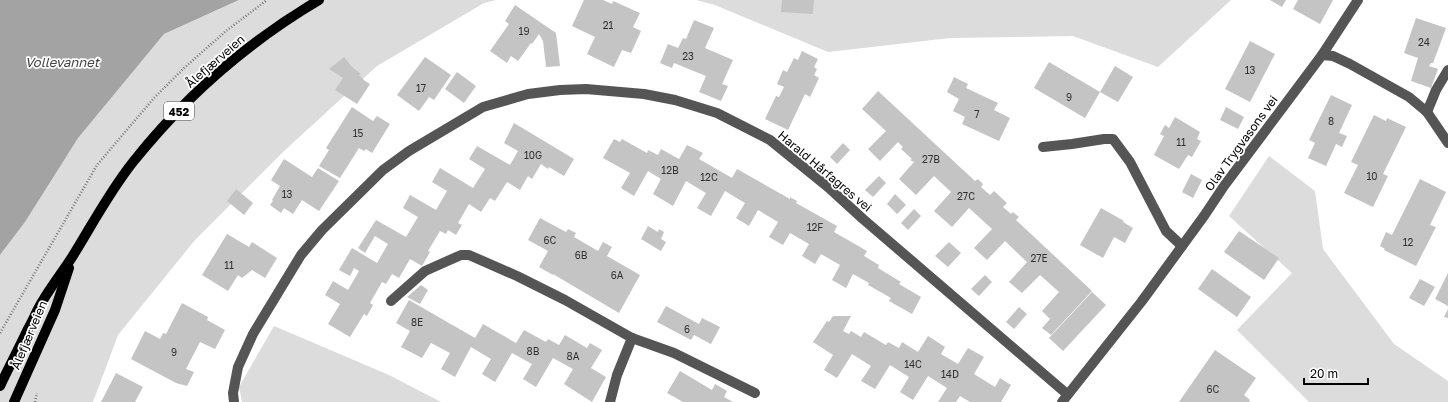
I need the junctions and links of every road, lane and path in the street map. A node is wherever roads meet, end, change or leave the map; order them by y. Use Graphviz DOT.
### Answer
graph roads {
  1 [pos="319,0"];
  2 [pos="1358,0"];
  3 [pos="1322,55"];
  4 [pos="1448,70"];
  5 [pos="1427,112"];
  6 [pos="1448,143"];
  7 [pos="1043,147"];
  8 [pos="1182,246"];
  9 [pos="73,255"];
  10 [pos="392,301"];
  11 [pos="632,338"];
  12 [pos="0,386"];
  13 [pos="37,393"];
  14 [pos="755,393"];
  15 [pos="1064,398"];
  16 [pos="14,402"];
  17 [pos="35,402"];
  18 [pos="234,402"];
  19 [pos="610,402"];
  1 -- 9 [label="main road, Ålefjærveien / 452"];
  2 -- 3 [label="street, Olav Trygvasons vei"];
  3 -- 5 [label="street"];
  3 -- 8 [label="street, Olav Trygvasons vei"];
  4 -- 5 [label="street"];
  5 -- 6 [label="street"];
  7 -- 8 [label="street"];
  8 -- 15 [label="street, Olav Trygvasons vei"];
  9 -- 12 [label="main road, Ålefjærveien / 452"];
  9 -- 16 [label="main road, Ålefjærveien / 452"];
  10 -- 11 [label="street"];
  11 -- 14 [label="street"];
  11 -- 19 [label="street"];
  13 -- 17 [label="path"];
  15 -- 18 [label="street, Harald Hårfagres vei"];
}
